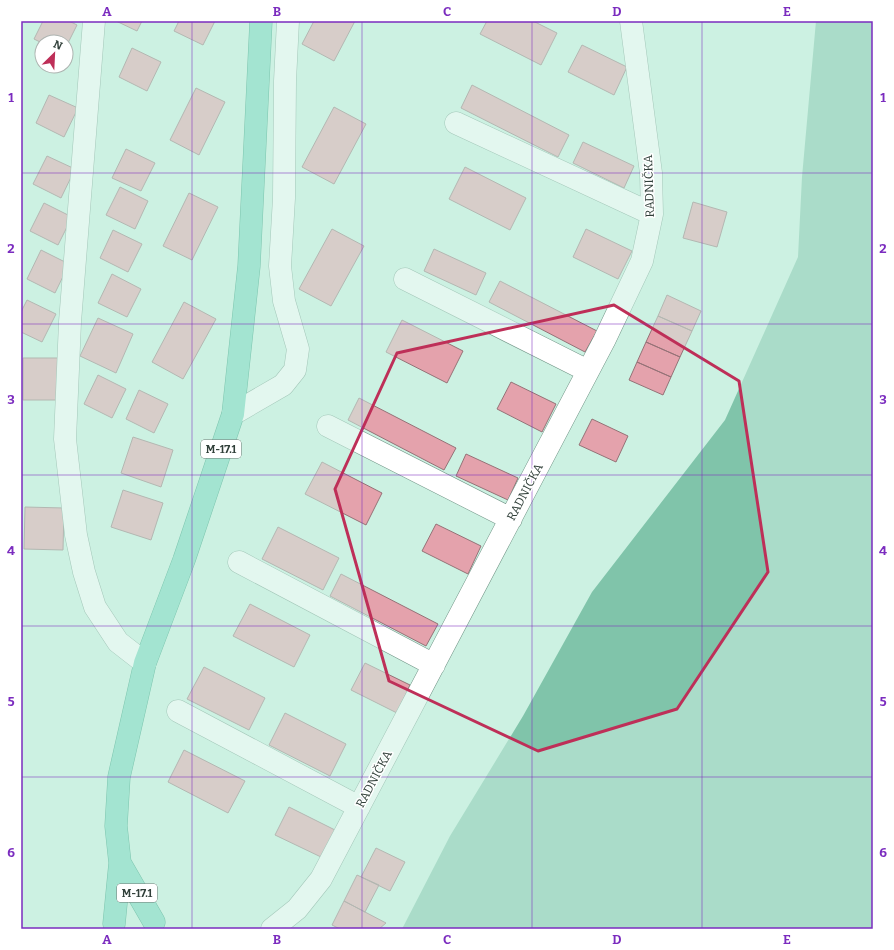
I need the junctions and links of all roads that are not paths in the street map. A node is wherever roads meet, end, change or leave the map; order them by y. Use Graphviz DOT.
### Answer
graph roads {
  1 [pos="94,21"];
  2 [pos="261,21"];
  3 [pos="288,21"];
  4 [pos="631,21"];
  5 [pos="456,123"];
  6 [pos="652,214"];
  7 [pos="405,279"];
  8 [pos="588,371"];
  9 [pos="233,414"];
  10 [pos="328,426"];
  11 [pos="511,519"];
  12 [pos="239,562"];
  13 [pos="146,663"];
  14 [pos="434,665"];
  15 [pos="178,711"];
  16 [pos="359,807"];
  17 [pos="120,863"];
  18 [pos="158,926"];
  19 [pos="111,927"];
  20 [pos="268,928"];
  1 -- 13 [label="street"];
  2 -- 9 [label="main road, M-17.1"];
  3 -- 9 [label="street"];
  4 -- 6 [label="street, RADNIČKA"];
  5 -- 6 [label="street"];
  6 -- 8 [label="street, RADNIČKA"];
  7 -- 8 [label="street"];
  8 -- 11 [label="street, RADNIČKA"];
  9 -- 13 [label="main road, M-17.1"];
  10 -- 11 [label="street"];
  11 -- 14 [label="street, RADNIČKA"];
  12 -- 14 [label="street"];
  13 -- 17 [label="main road, M-17.1"];
  14 -- 16 [label="street, RADNIČKA"];
  15 -- 16 [label="street"];
  16 -- 20 [label="street, RADNIČKA"];
  17 -- 18 [label="main road, M-17.1"];
  17 -- 19 [label="main road, M-17.1"];
  18 -- 19 [label="main road, M-17.1"];
}
